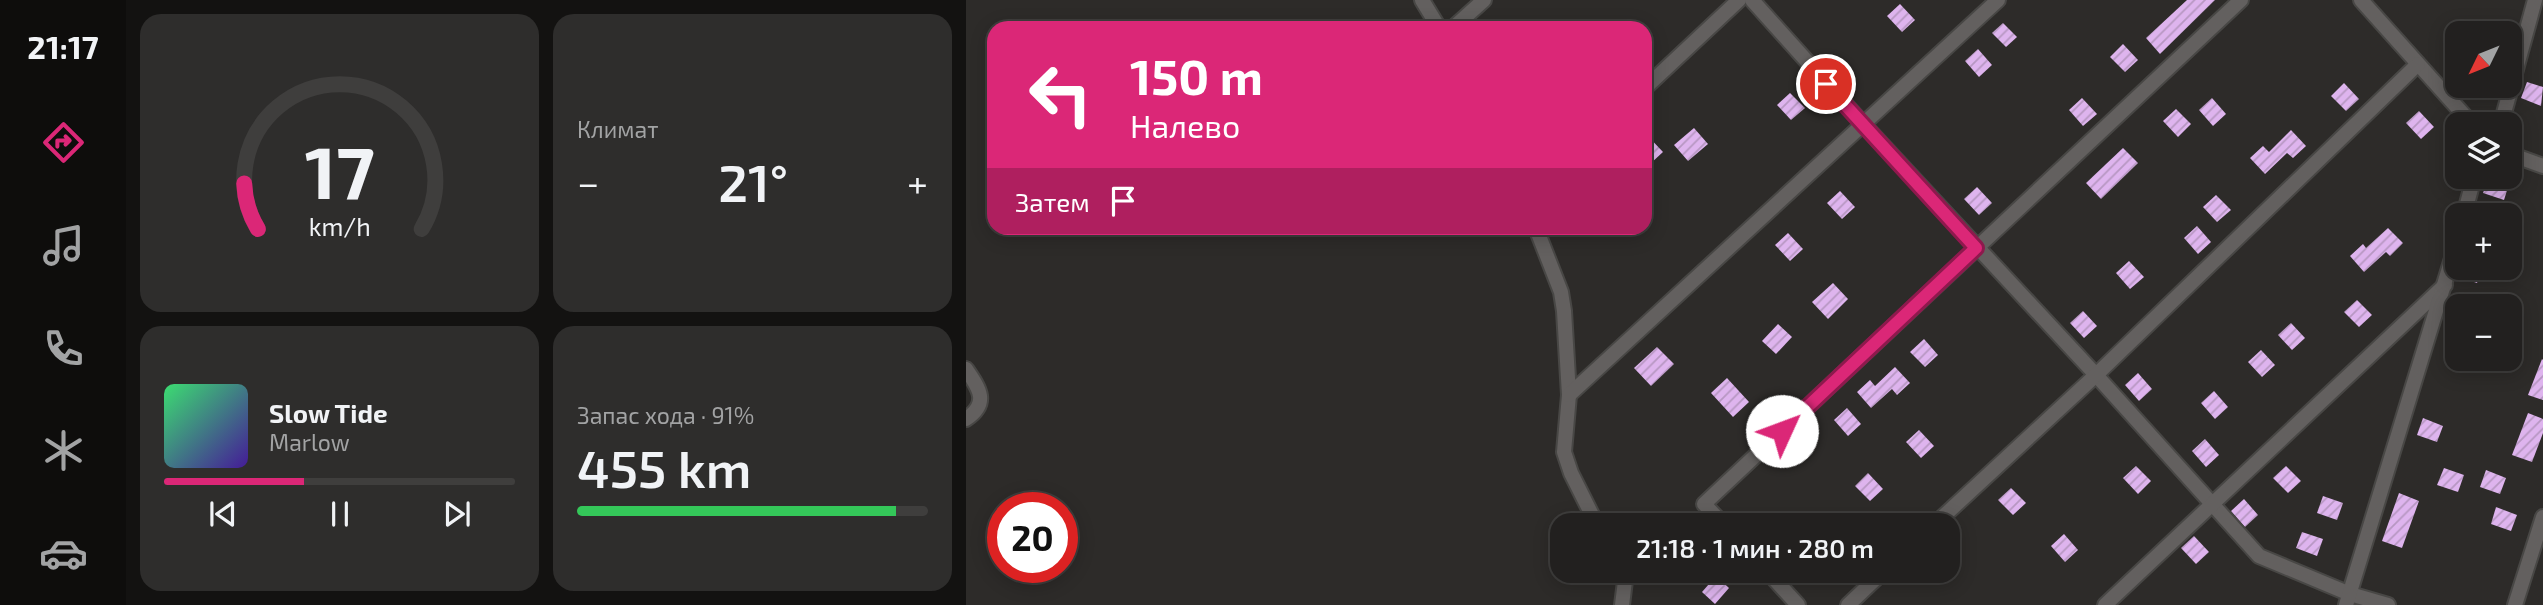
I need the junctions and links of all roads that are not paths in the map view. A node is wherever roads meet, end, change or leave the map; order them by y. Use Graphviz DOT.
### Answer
graph roads {
  1 [pos="1422,0"];
  2 [pos="1484,0"];
  3 [pos="1739,0"];
  4 [pos="1752,0"];
  5 [pos="1998,0"];
  6 [pos="2241,0"];
  7 [pos="2361,0"];
  8 [pos="2535,0"];
  9 [pos="1435,21"];
  10 [pos="1461,21"];
  11 [pos="2418,64"];
  12 [pos="1652,81"];
  13 [pos="2461,112"];
  14 [pos="2504,112"];
  15 [pos="1864,125"];
  16 [pos="2522,158"];
  17 [pos="2543,166"];
  18 [pos="1539,235"];
  19 [pos="1976,248"];
  20 [pos="2446,280"];
  21 [pos="2445,285"];
  22 [pos="966,369"];
  23 [pos="2096,375"];
  24 [pos="1569,394"];
  25 [pos="966,419"];
  26 [pos="2212,504"];
  27 [pos="1591,513"];
  28 [pos="1713,513"];
  29 [pos="1947,513"];
  30 [pos="2543,517"];
  31 [pos="1625,583"];
  32 [pos="1778,583"];
  33 [pos="1871,583"];
  34 [pos="2348,599"];
  35 [pos="1622,605"];
  36 [pos="1798,605"];
  37 [pos="1848,605"];
  38 [pos="2105,605"];
  39 [pos="2388,605"];
  40 [pos="2515,605"];
  1 -- 9 [label="street"];
  2 -- 10 [label="street"];
  3 -- 12 [label="street"];
  4 -- 15 [label="street"];
  5 -- 15 [label="street"];
  6 -- 19 [label="street"];
  7 -- 11 [label="street"];
  8 -- 14 [label="street"];
  11 -- 13 [label="street"];
  11 -- 23 [label="street"];
  15 -- 19 [label="street"];
  15 -- 24 [label="street"];
  16 -- 17 [label="street"];
  18 -- 24 [label="street"];
  19 -- 23 [label="street"];
  19 -- 28 [label="street"];
  20 -- 21 [label="street"];
  21 -- 26 [label="street"];
  21 -- 34 [label="street"];
  22 -- 25 [label="street"];
  23 -- 26 [label="street"];
  23 -- 29 [label="street"];
  24 -- 27 [label="street"];
  26 -- 34 [label="street"];
  26 -- 38 [label="street"];
  30 -- 40 [label="street"];
  31 -- 35 [label="street"];
  32 -- 36 [label="street"];
  33 -- 37 [label="street"];
  34 -- 39 [label="street"];
}
